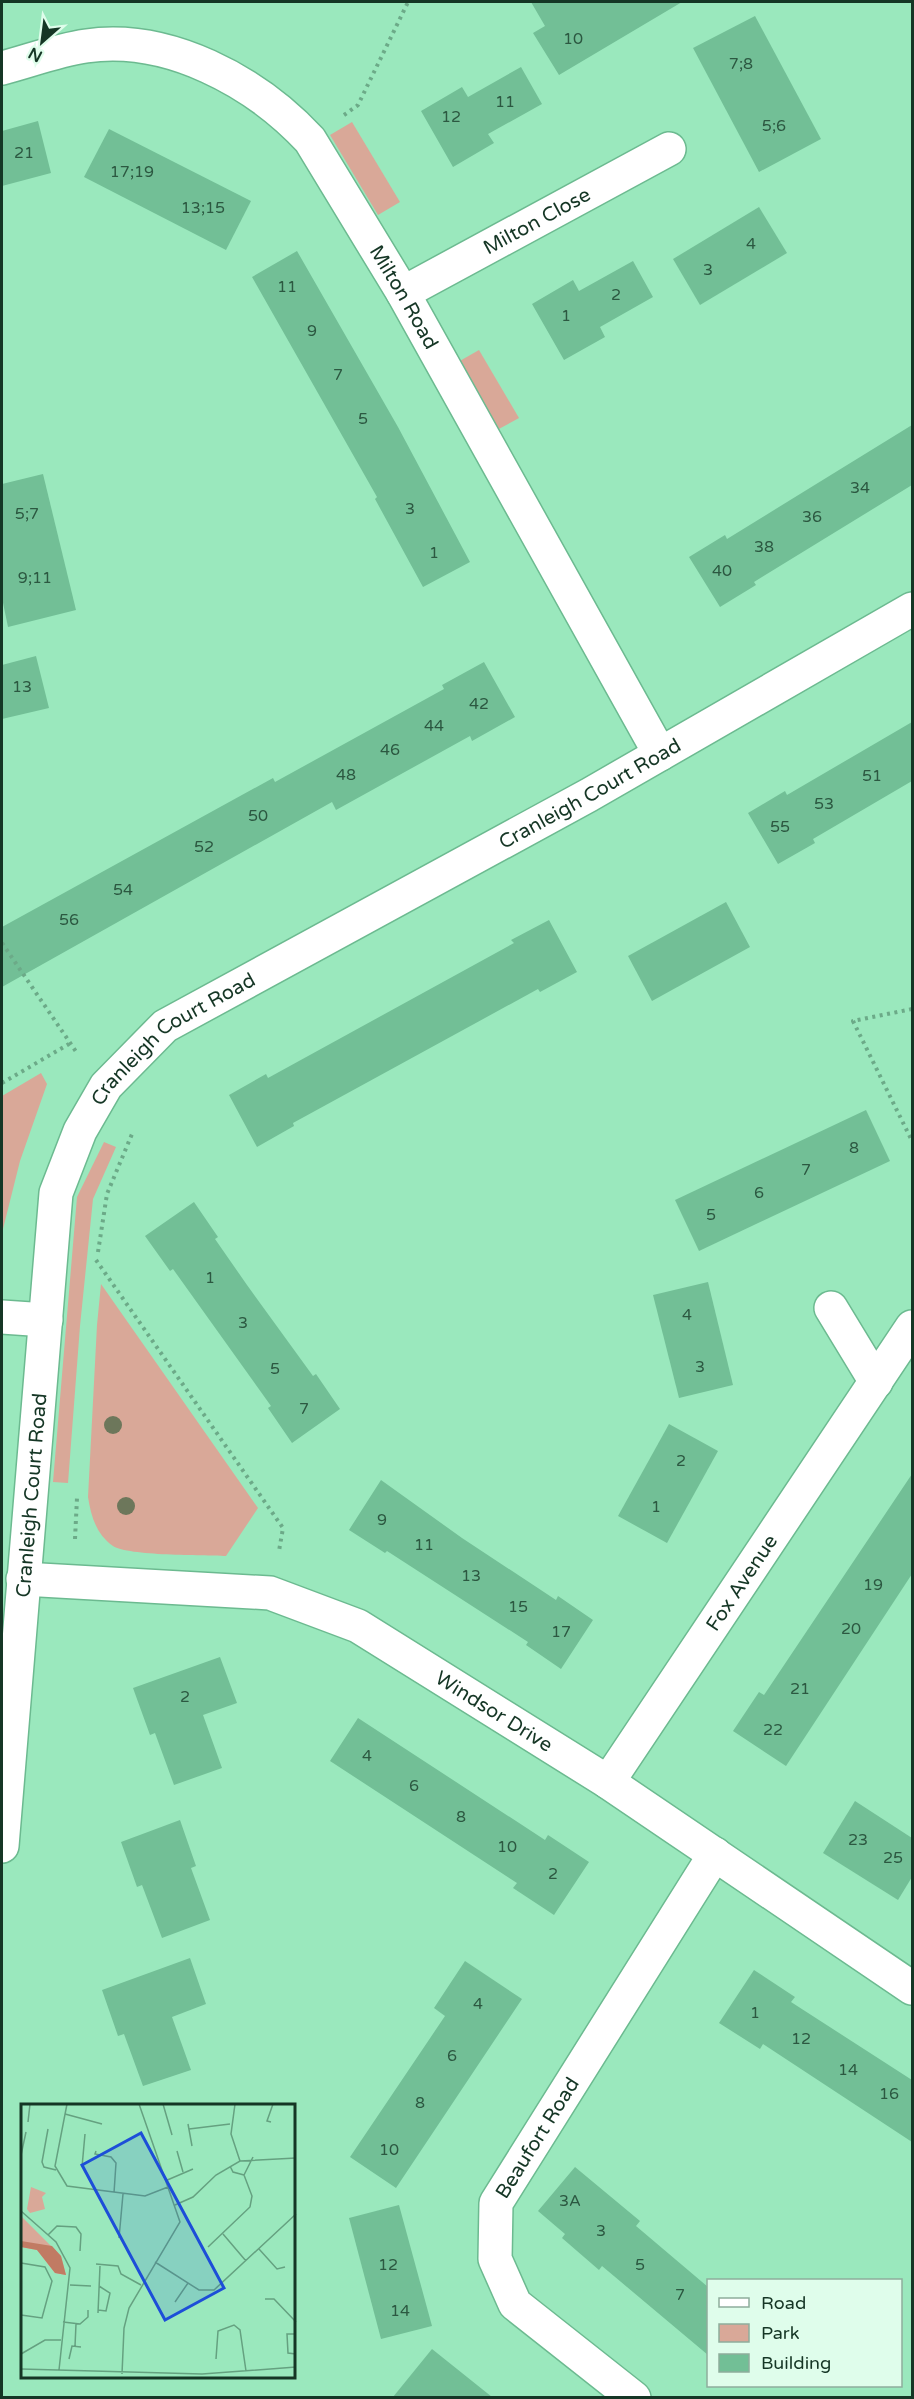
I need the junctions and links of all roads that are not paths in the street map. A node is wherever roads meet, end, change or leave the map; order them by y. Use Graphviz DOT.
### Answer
graph roads {
  1 [pos="2,68"];
  2 [pos="669,149"];
  3 [pos="403,293"];
  4 [pos="912,609"];
  5 [pos="660,754"];
  6 [pos="831,1308"];
  7 [pos="2,1317"];
  8 [pos="46,1320"];
  9 [pos="912,1327"];
  10 [pos="876,1382"];
  11 [pos="23,1579"];
  12 [pos="608,1782"];
  13 [pos="2,1846"];
  14 [pos="715,1854"];
  15 [pos="912,1988"];
  16 [pos="634,2397"];
  1 -- 3 [label="street, Milton Road"];
  2 -- 3 [label="street, Milton Close"];
  3 -- 5 [label="street, Milton Road"];
  4 -- 5 [label="street, Cranleigh Court Road"];
  5 -- 8 [label="street, Cranleigh Court Road"];
  6 -- 10 [label="street"];
  7 -- 8 [label="street"];
  8 -- 11 [label="street, Cranleigh Court Road"];
  9 -- 10 [label="street, Fox Avenue"];
  10 -- 12 [label="street, Fox Avenue"];
  11 -- 12 [label="street, Windsor Drive"];
  11 -- 13 [label="street, Cranleigh Court Road"];
  12 -- 14 [label="street, Windsor Drive"];
  14 -- 15 [label="street, Windsor Drive"];
  14 -- 16 [label="street, Beaufort Road"];
}
